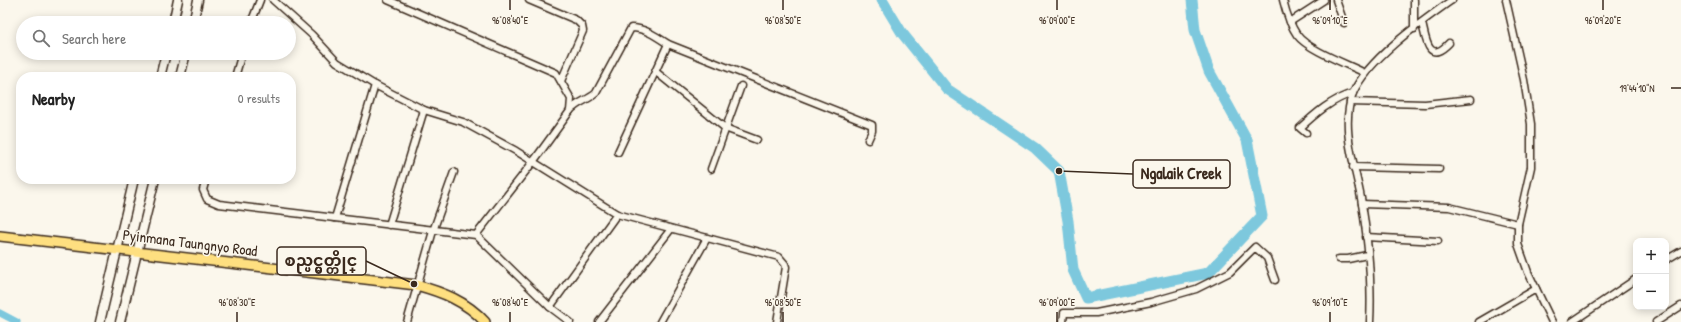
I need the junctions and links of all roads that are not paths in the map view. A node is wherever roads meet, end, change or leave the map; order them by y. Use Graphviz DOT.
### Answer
graph roads {
  1 [pos="178,0"];
  2 [pos="198,0"];
  3 [pos="260,0"];
  4 [pos="273,0"];
  5 [pos="388,0"];
  6 [pos="529,0"];
  7 [pos="1284,0"];
  8 [pos="1324,0"];
  9 [pos="1336,0"];
  10 [pos="1414,0"];
  11 [pos="1452,0"];
  12 [pos="1506,0"];
  13 [pos="399,2"];
  14 [pos="175,16"];
  15 [pos="195,16"];
  16 [pos="254,16"];
  17 [pos="291,16"];
  18 [pos="296,21"];
  19 [pos="1290,22"];
  20 [pos="1344,23"];
  21 [pos="1422,23"];
  22 [pos="1414,29"];
  23 [pos="1449,43"];
  24 [pos="668,44"];
  25 [pos="164,60"];
  26 [pos="184,60"];
  27 [pos="240,60"];
  28 [pos="161,72"];
  29 [pos="181,72"];
  30 [pos="236,72"];
  31 [pos="656,72"];
  32 [pos="1365,73"];
  33 [pos="561,81"];
  34 [pos="375,85"];
  35 [pos="741,86"];
  36 [pos="1354,93"];
  37 [pos="1471,99"];
  38 [pos="1350,102"];
  39 [pos="424,110"];
  40 [pos="570,111"];
  41 [pos="726,129"];
  42 [pos="1306,133"];
  43 [pos="757,140"];
  44 [pos="868,140"];
  45 [pos="618,152"];
  46 [pos="533,162"];
  47 [pos="1353,167"];
  48 [pos="711,169"];
  49 [pos="1439,169"];
  50 [pos="454,172"];
  51 [pos="133,184"];
  52 [pos="154,184"];
  53 [pos="205,184"];
  54 [pos="1362,204"];
  55 [pos="617,214"];
  56 [pos="335,218"];
  57 [pos="1518,224"];
  58 [pos="389,225"];
  59 [pos="671,229"];
  60 [pos="433,231"];
  61 [pos="476,235"];
  62 [pos="0,236"];
  63 [pos="1366,237"];
  64 [pos="707,238"];
  65 [pos="1438,241"];
  66 [pos="117,249"];
  67 [pos="1681,251"];
  68 [pos="137,252"];
  69 [pos="1367,255"];
  70 [pos="1669,258"];
  71 [pos="1339,259"];
  72 [pos="1275,280"];
  73 [pos="1633,281"];
  74 [pos="416,285"];
  75 [pos="1536,289"];
  76 [pos="1681,306"];
  77 [pos="550,307"];
  78 [pos="100,322"];
  79 [pos="120,322"];
  80 [pos="407,322"];
  81 [pos="484,322"];
  82 [pos="570,322"];
  83 [pos="599,322"];
  84 [pos="660,322"];
  85 [pos="777,322"];
  86 [pos="1063,322"];
  87 [pos="1370,322"];
  88 [pos="1479,322"];
  89 [pos="1552,322"];
  90 [pos="1572,322"];
  91 [pos="1656,322"];
  1 -- 14 [label="main road"];
  2 -- 15 [label="main road"];
  3 -- 16 [label="street"];
  4 -- 17 [label="street"];
  5 -- 13 [label="street"];
  6 -- 33 [label="street"];
  7 -- 19 [label="street"];
  8 -- 19 [label="street"];
  9 -- 20 [label="street"];
  10 -- 22 [label="street"];
  11 -- 21 [label="street"];
  12 -- 57 [label="street"];
  13 -- 33 [label="street"];
  18 -- 34 [label="street"];
  19 -- 32 [label="street"];
  21 -- 22 [label="street"];
  21 -- 23 [label="street"];
  22 -- 32 [label="street"];
  24 -- 31 [label="street"];
  24 -- 40 [label="street"];
  24 -- 44 [label="street"];
  25 -- 28 [label="main road"];
  26 -- 29 [label="main road"];
  27 -- 30 [label="street"];
  31 -- 41 [label="street"];
  31 -- 45 [label="street"];
  32 -- 36 [label="street"];
  33 -- 40 [label="street"];
  34 -- 39 [label="street"];
  34 -- 56 [label="street"];
  35 -- 41 [label="street"];
  36 -- 38 [label="street"];
  36 -- 42 [label="street"];
  37 -- 38 [label="street"];
  38 -- 47 [label="street"];
  39 -- 46 [label="street"];
  39 -- 58 [label="street"];
  40 -- 46 [label="street"];
  41 -- 43 [label="street"];
  41 -- 48 [label="street"];
  46 -- 55 [label="street"];
  46 -- 61 [label="street"];
  47 -- 49 [label="street"];
  47 -- 54 [label="street"];
  50 -- 60 [label="street"];
  51 -- 66 [label="main road"];
  52 -- 68 [label="main road"];
  53 -- 56 [label="street"];
  54 -- 57 [label="street"];
  54 -- 63 [label="street"];
  55 -- 59 [label="street"];
  55 -- 77 [label="street"];
  56 -- 58 [label="street"];
  57 -- 75 [label="street"];
  58 -- 60 [label="street"];
  59 -- 64 [label="street"];
  59 -- 83 [label="street"];
  60 -- 61 [label="street"];
  60 -- 74 [label="street"];
  61 -- 77 [label="street"];
  62 -- 66 [label="main road, Pyinmana Taungnyo Road"];
  63 -- 65 [label="street"];
  63 -- 69 [label="street"];
  64 -- 84 [label="street"];
  64 -- 85 [label="street"];
  66 -- 68 [label="main road, Pyinmana Taungnyo Road"];
  66 -- 78 [label="main road"];
  67 -- 70 [label="street"];
  68 -- 74 [label="main road, Pyinmana Taungnyo Road"];
  68 -- 79 [label="main road"];
  69 -- 71 [label="street"];
  69 -- 87 [label="street"];
  72 -- 86 [label="street"];
  73 -- 90 [label="street"];
  74 -- 80 [label="street"];
  74 -- 81 [label="main road, Pyinmana Taungnyo Road"];
  75 -- 88 [label="street"];
  75 -- 89 [label="street"];
  76 -- 91 [label="street"];
  77 -- 82 [label="street"];
}
